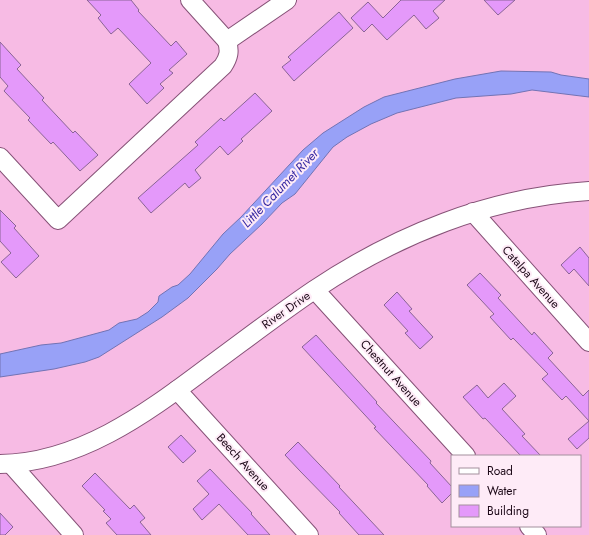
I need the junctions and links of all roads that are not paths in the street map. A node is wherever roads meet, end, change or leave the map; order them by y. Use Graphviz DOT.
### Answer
graph roads {
  1 [pos="190,0"];
  2 [pos="287,0"];
  3 [pos="227,41"];
  4 [pos="0,157"];
  5 [pos="589,191"];
  6 [pos="473,212"];
  7 [pos="315,290"];
  8 [pos="589,342"];
  9 [pos="177,390"];
  10 [pos="465,455"];
  11 [pos="5,464"];
  12 [pos="530,527"];
  13 [pos="74,535"];
  14 [pos="309,535"];
  15 [pos="538,535"];
  1 -- 3 [label="street"];
  2 -- 3 [label="street"];
  3 -- 4 [label="street"];
  5 -- 6 [label="street, River Drive"];
  6 -- 7 [label="street, River Drive"];
  6 -- 8 [label="street, Catalpa Avenue"];
  7 -- 9 [label="street, River Drive"];
  7 -- 10 [label="street, Chestnut Avenue"];
  9 -- 11 [label="street, River Drive"];
  9 -- 14 [label="street, Beech Avenue"];
  11 -- 13 [label="street"];
  12 -- 15 [label="street"];
}
